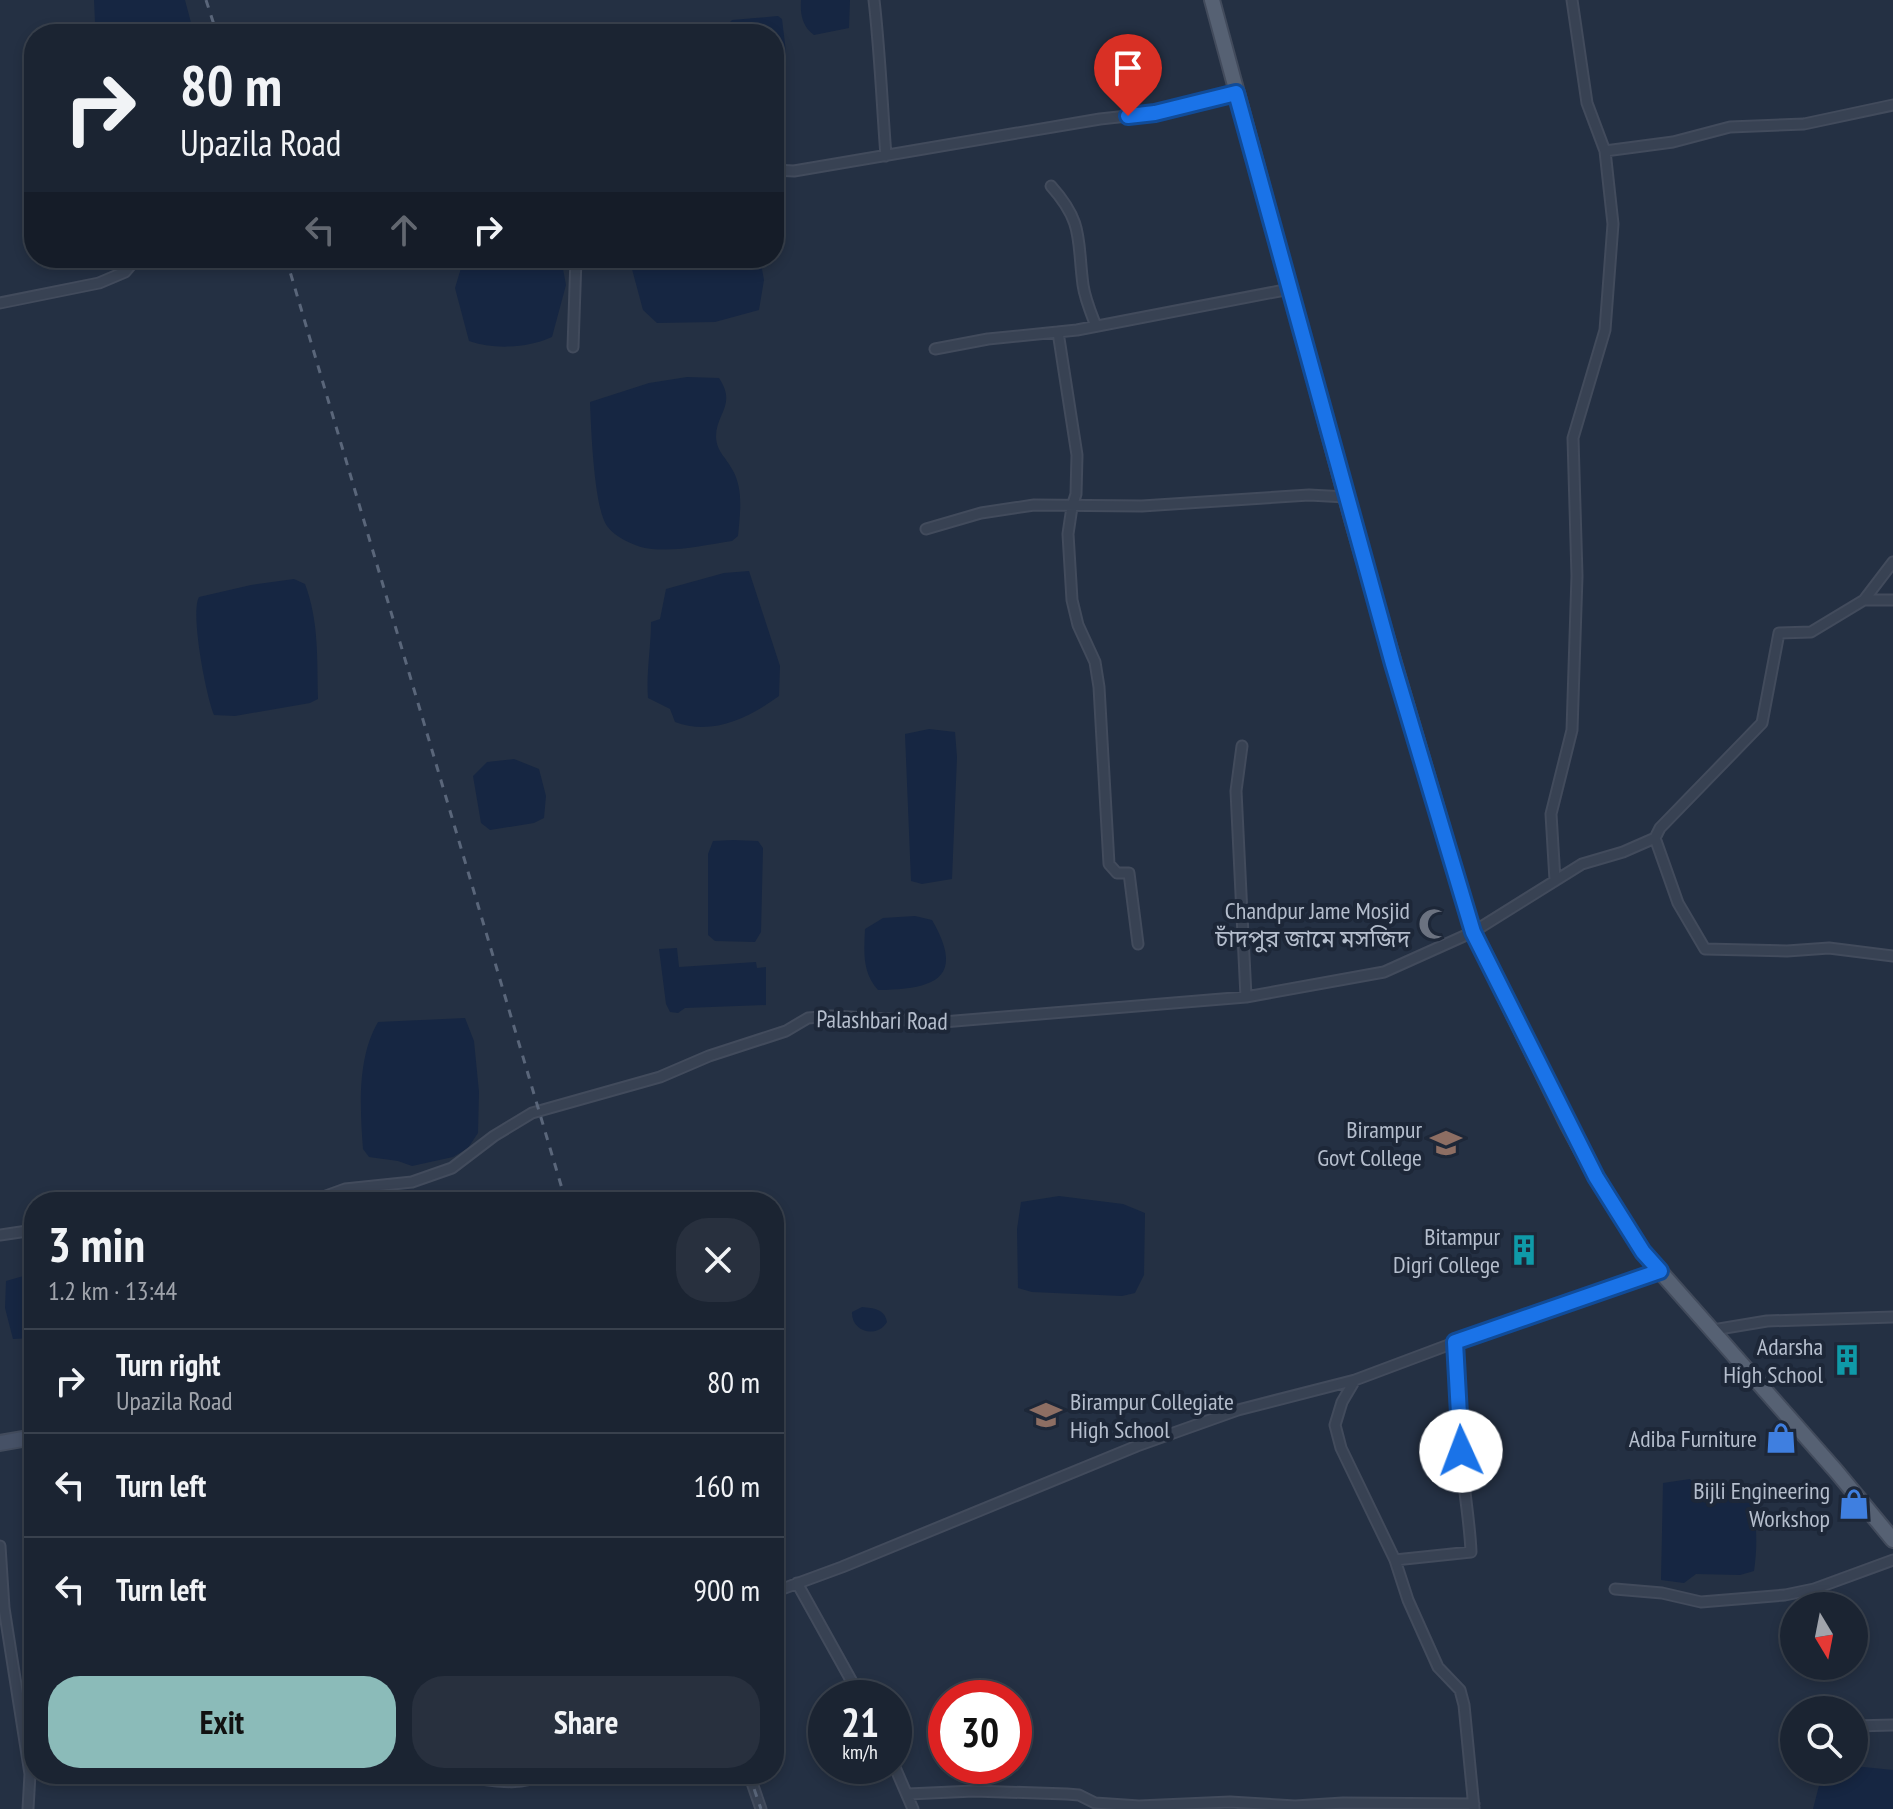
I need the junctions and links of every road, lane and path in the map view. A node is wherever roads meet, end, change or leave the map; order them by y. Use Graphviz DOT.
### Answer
graph roads {
  1 [pos="874,0"];
  2 [pos="1212,0"];
  3 [pos="1572,0"];
  4 [pos="1236,93"];
  5 [pos="1893,105"];
  6 [pos="1605,151"];
  7 [pos="886,156"];
  8 [pos="784,170"];
  9 [pos="1051,186"];
  10 [pos="128,268"];
  11 [pos="576,268"];
  12 [pos="1290,289"];
  13 [pos="0,303"];
  14 [pos="1096,326"];
  15 [pos="1058,332"];
  16 [pos="573,347"];
  17 [pos="935,349"];
  18 [pos="1346,497"];
  19 [pos="1072,507"];
  20 [pos="926,529"];
  21 [pos="1893,562"];
  22 [pos="1864,600"];
  23 [pos="1893,600"];
  24 [pos="1242,746"];
  25 [pos="1655,838"];
  26 [pos="1555,880"];
  27 [pos="1473,932"];
  28 [pos="1138,944"];
  29 [pos="1893,956"];
  30 [pos="1246,997"];
  31 [pos="337,1192"];
  32 [pos="24,1231"];
  33 [pos="0,1235"];
  34 [pos="1660,1271"];
  35 [pos="1893,1317"];
  36 [pos="1713,1330"];
  37 [pos="1455,1342"];
  38 [pos="1355,1380"];
  39 [pos="24,1439"];
  40 [pos="0,1443"];
  41 [pos="1893,1540"];
  42 [pos="0,1546"];
  43 [pos="1395,1560"];
  44 [pos="1893,1560"];
  45 [pos="797,1583"];
  46 [pos="784,1588"];
  47 [pos="1615,1589"];
  48 [pos="851,1680"];
  49 [pos="1893,1725"];
  50 [pos="1868,1726"];
  51 [pos="24,1736"];
  52 [pos="29,1784"];
  53 [pos="752,1784"];
  54 [pos="903,1784"];
  55 [pos="908,1794"];
  56 [pos="1474,1806"];
  57 [pos="28,1809"];
  58 [pos="761,1809"];
  59 [pos="913,1809"];
  1 -- 7 [label="street"];
  2 -- 4 [label="main road"];
  3 -- 6 [label="street"];
  4 -- 7 [label="street"];
  4 -- 12 [label="main road"];
  5 -- 6 [label="street"];
  6 -- 26 [label="street"];
  7 -- 8 [label="street"];
  9 -- 14 [label="street"];
  10 -- 13 [label="street"];
  11 -- 16 [label="street"];
  12 -- 14 [label="street"];
  12 -- 18 [label="main road"];
  14 -- 15 [label="street"];
  15 -- 17 [label="street"];
  15 -- 19 [label="street"];
  18 -- 19 [label="street"];
  18 -- 27 [label="main road"];
  19 -- 20 [label="street"];
  19 -- 28 [label="street"];
  21 -- 22 [label="street"];
  22 -- 23 [label="street"];
  22 -- 25 [label="street"];
  24 -- 30 [label="street"];
  25 -- 26 [label="street, Palashbari Road"];
  25 -- 29 [label="street"];
  26 -- 27 [label="street, Palashbari Road"];
  27 -- 30 [label="street, Palashbari Road"];
  27 -- 34 [label="main road"];
  30 -- 31 [label="street, Palashbari Road"];
  32 -- 33 [label="street"];
  34 -- 36 [label="main road"];
  34 -- 37 [label="street"];
  35 -- 36 [label="street"];
  36 -- 41 [label="main road"];
  37 -- 38 [label="street"];
  37 -- 43 [label="street"];
  38 -- 43 [label="street"];
  38 -- 45 [label="street"];
  39 -- 40 [label="street"];
  42 -- 51 [label="street"];
  43 -- 56 [label="street"];
  44 -- 47 [label="street"];
  45 -- 46 [label="street"];
  45 -- 48 [label="street"];
  49 -- 50 [label="street"];
  52 -- 57 [label="street"];
  53 -- 58 [label="street"];
  54 -- 55 [label="street"];
  55 -- 56 [label="street"];
  55 -- 59 [label="street"];
}
